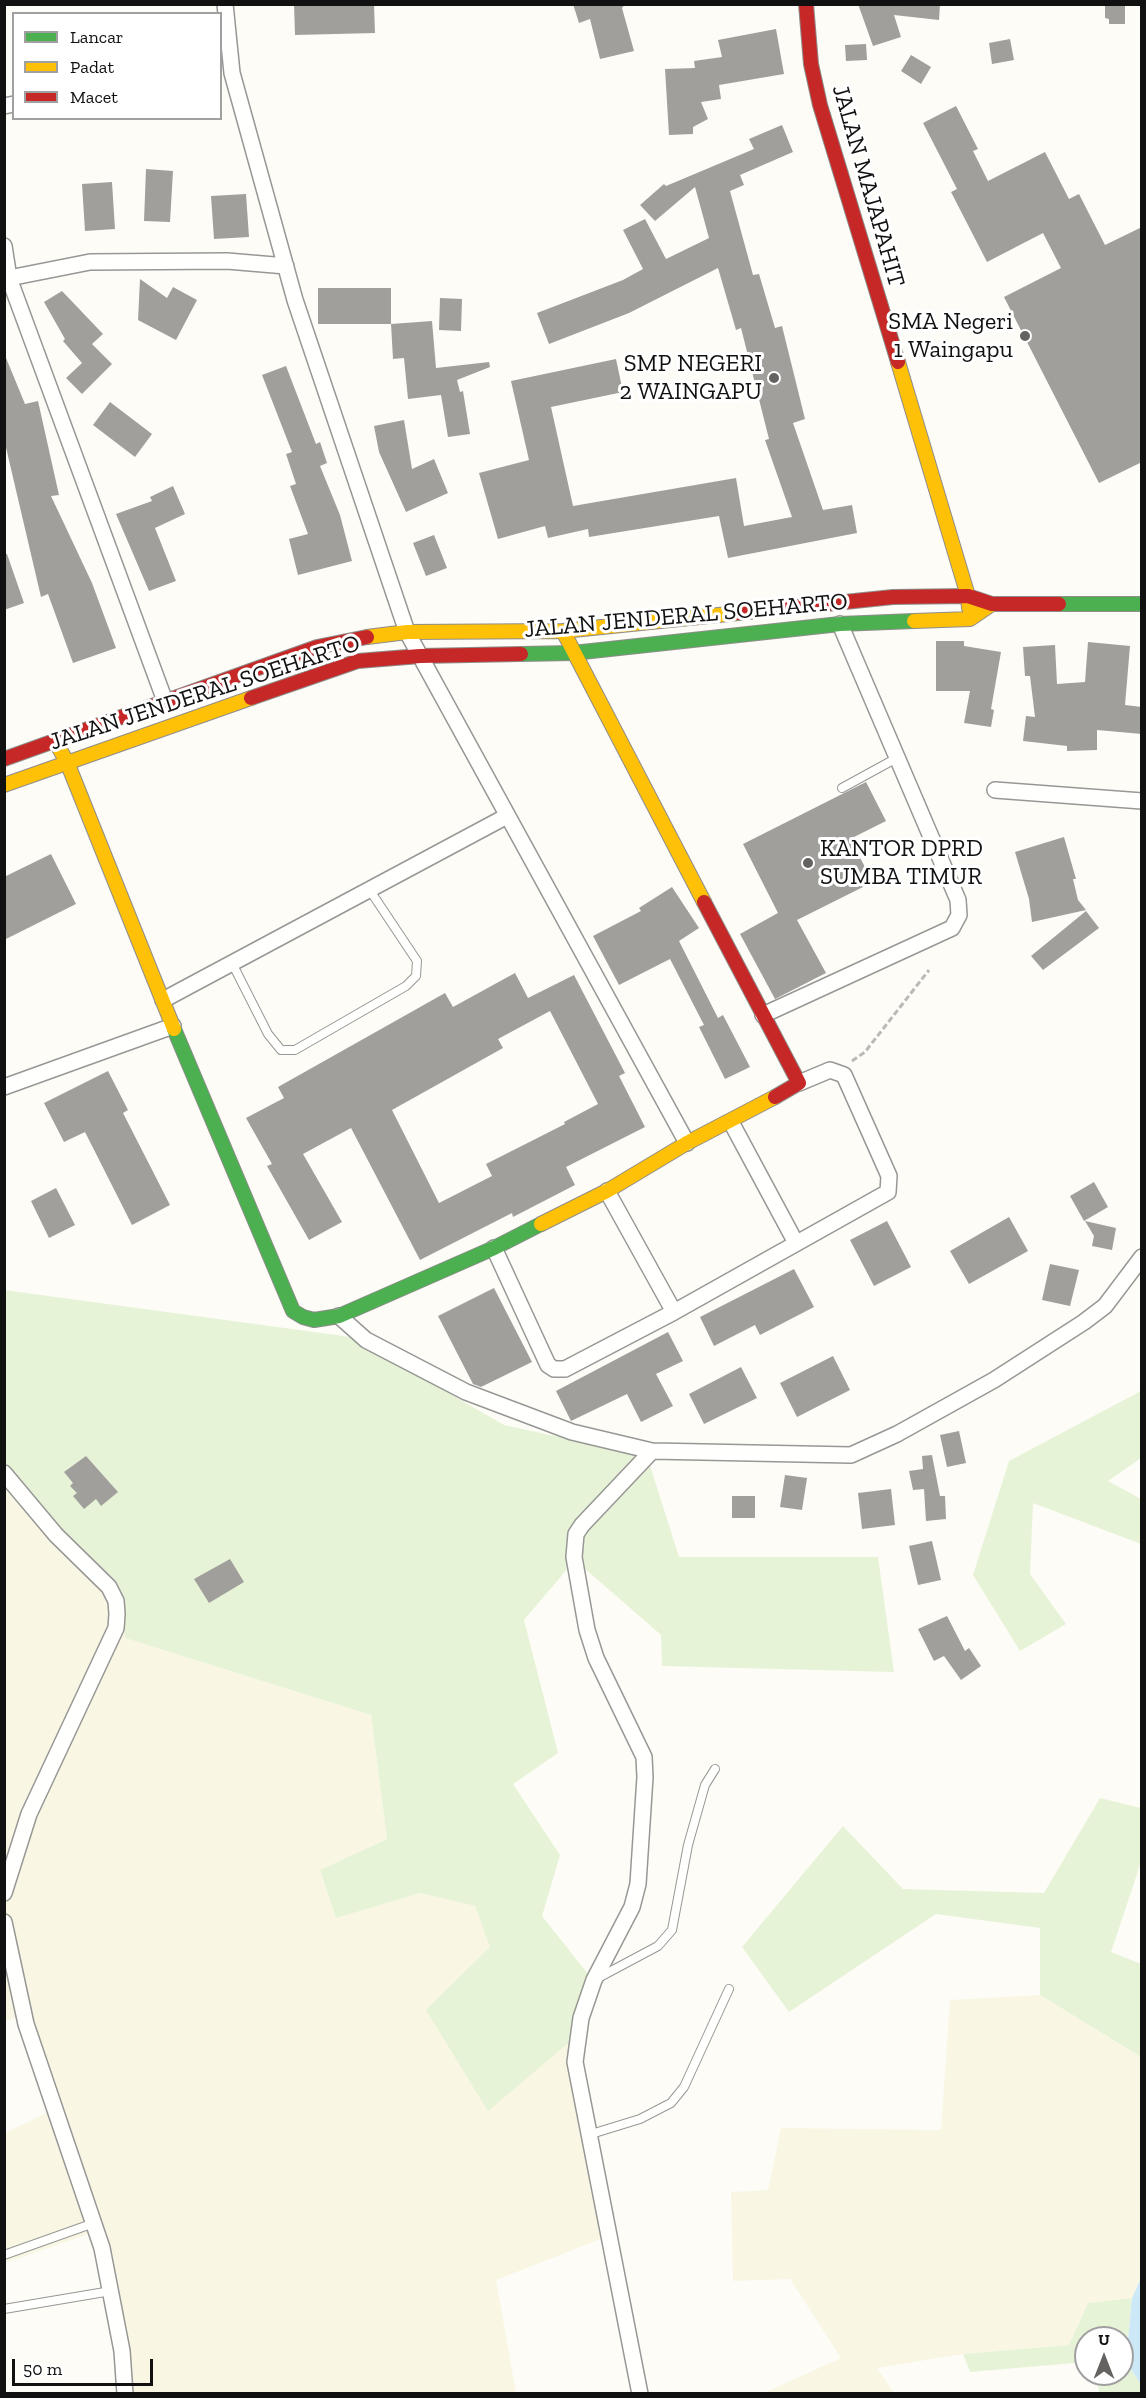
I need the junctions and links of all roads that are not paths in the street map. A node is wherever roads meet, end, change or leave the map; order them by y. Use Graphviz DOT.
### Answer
graph roads {
  1 [pos="225,4"];
  2 [pos="806,4"];
  3 [pos="4,246"];
  4 [pos="285,266"];
  5 [pos="7,279"];
  6 [pos="968,596"];
  7 [pos="992,604"];
  8 [pos="1142,604"];
  9 [pos="970,619"];
  10 [pos="840,624"];
  11 [pos="563,631"];
  12 [pos="407,632"];
  13 [pos="573,653"];
  14 [pos="420,656"];
  15 [pos="165,701"];
  16 [pos="55,741"];
  17 [pos="4,759"];
  18 [pos="895,759"];
  19 [pos="67,762"];
  20 [pos="4,785"];
  21 [pos="842,788"];
  22 [pos="995,790"];
  23 [pos="1142,801"];
  24 [pos="507,816"];
  25 [pos="369,890"];
  26 [pos="232,963"];
  27 [pos="163,1000"];
  28 [pos="763,1015"];
  29 [pos="173,1026"];
  30 [pos="799,1083"];
  31 [pos="4,1087"];
  32 [pos="731,1122"];
  33 [pos="687,1143"];
  34 [pos="607,1191"];
  35 [pos="796,1243"];
  36 [pos="494,1248"];
  37 [pos="1142,1257"];
  38 [pos="674,1312"];
  39 [pos="339,1316"];
  40 [pos="652,1451"];
  41 [pos="4,1473"];
  42 [pos="715,1769"];
  43 [pos="4,1893"];
  44 [pos="4,1922"];
  45 [pos="594,1980"];
  46 [pos="729,1989"];
  47 [pos="588,2135"];
  48 [pos="94,2223"];
  49 [pos="4,2255"];
  50 [pos="111,2291"];
  51 [pos="4,2309"];
  52 [pos="125,2394"];
  53 [pos="640,2394"];
  1 -- 4 [label="street"];
  2 -- 6 [label="street, JALAN MAJAPAHIT"];
  3 -- 5 [label="street"];
  4 -- 5 [label="street"];
  4 -- 12 [label="street"];
  5 -- 15 [label="street"];
  6 -- 7 [label="street, JALAN JENDERAL SOEHARTO"];
  6 -- 9 [label="street, JALAN MAJAPAHIT"];
  6 -- 11 [label="street, JALAN JENDERAL SOEHARTO"];
  7 -- 8 [label="street, JALAN JENDERAL SOEHARTO"];
  7 -- 9 [label="street"];
  9 -- 10 [label="street, JALAN JENDERAL SOEHARTO"];
  10 -- 13 [label="street, JALAN JENDERAL SOEHARTO"];
  10 -- 18 [label="street"];
  11 -- 12 [label="street, JALAN JENDERAL SOEHARTO"];
  11 -- 13 [label="street"];
  12 -- 14 [label="street"];
  12 -- 15 [label="street, JALAN JENDERAL SOEHARTO"];
  13 -- 14 [label="street, JALAN JENDERAL SOEHARTO"];
  13 -- 28 [label="street"];
  14 -- 19 [label="street, JALAN JENDERAL SOEHARTO"];
  14 -- 24 [label="street"];
  15 -- 16 [label="street, JALAN JENDERAL SOEHARTO"];
  16 -- 17 [label="street, JALAN JENDERAL SOEHARTO"];
  16 -- 19 [label="street"];
  18 -- 21 [label="lane"];
  18 -- 28 [label="street"];
  19 -- 20 [label="street, JALAN JENDERAL SOEHARTO"];
  19 -- 27 [label="street"];
  22 -- 23 [label="street"];
  24 -- 25 [label="street"];
  24 -- 33 [label="street"];
  25 -- 26 [label="street"];
  25 -- 26 [label="lane"];
  26 -- 27 [label="street"];
  27 -- 29 [label="street"];
  28 -- 30 [label="street"];
  29 -- 31 [label="street"];
  29 -- 39 [label="street"];
  30 -- 32 [label="street"];
  30 -- 35 [label="street"];
  32 -- 33 [label="street"];
  32 -- 35 [label="street"];
  33 -- 34 [label="street"];
  34 -- 36 [label="street"];
  34 -- 38 [label="street"];
  35 -- 38 [label="street"];
  36 -- 38 [label="street"];
  36 -- 39 [label="street"];
  37 -- 40 [label="street"];
  39 -- 40 [label="street"];
  40 -- 45 [label="street"];
  41 -- 43 [label="street"];
  42 -- 45 [label="lane"];
  44 -- 48 [label="street"];
  45 -- 47 [label="street"];
  46 -- 47 [label="lane"];
  47 -- 53 [label="street"];
  48 -- 49 [label="lane"];
  48 -- 50 [label="street"];
  50 -- 51 [label="lane"];
  50 -- 52 [label="street"];
}
